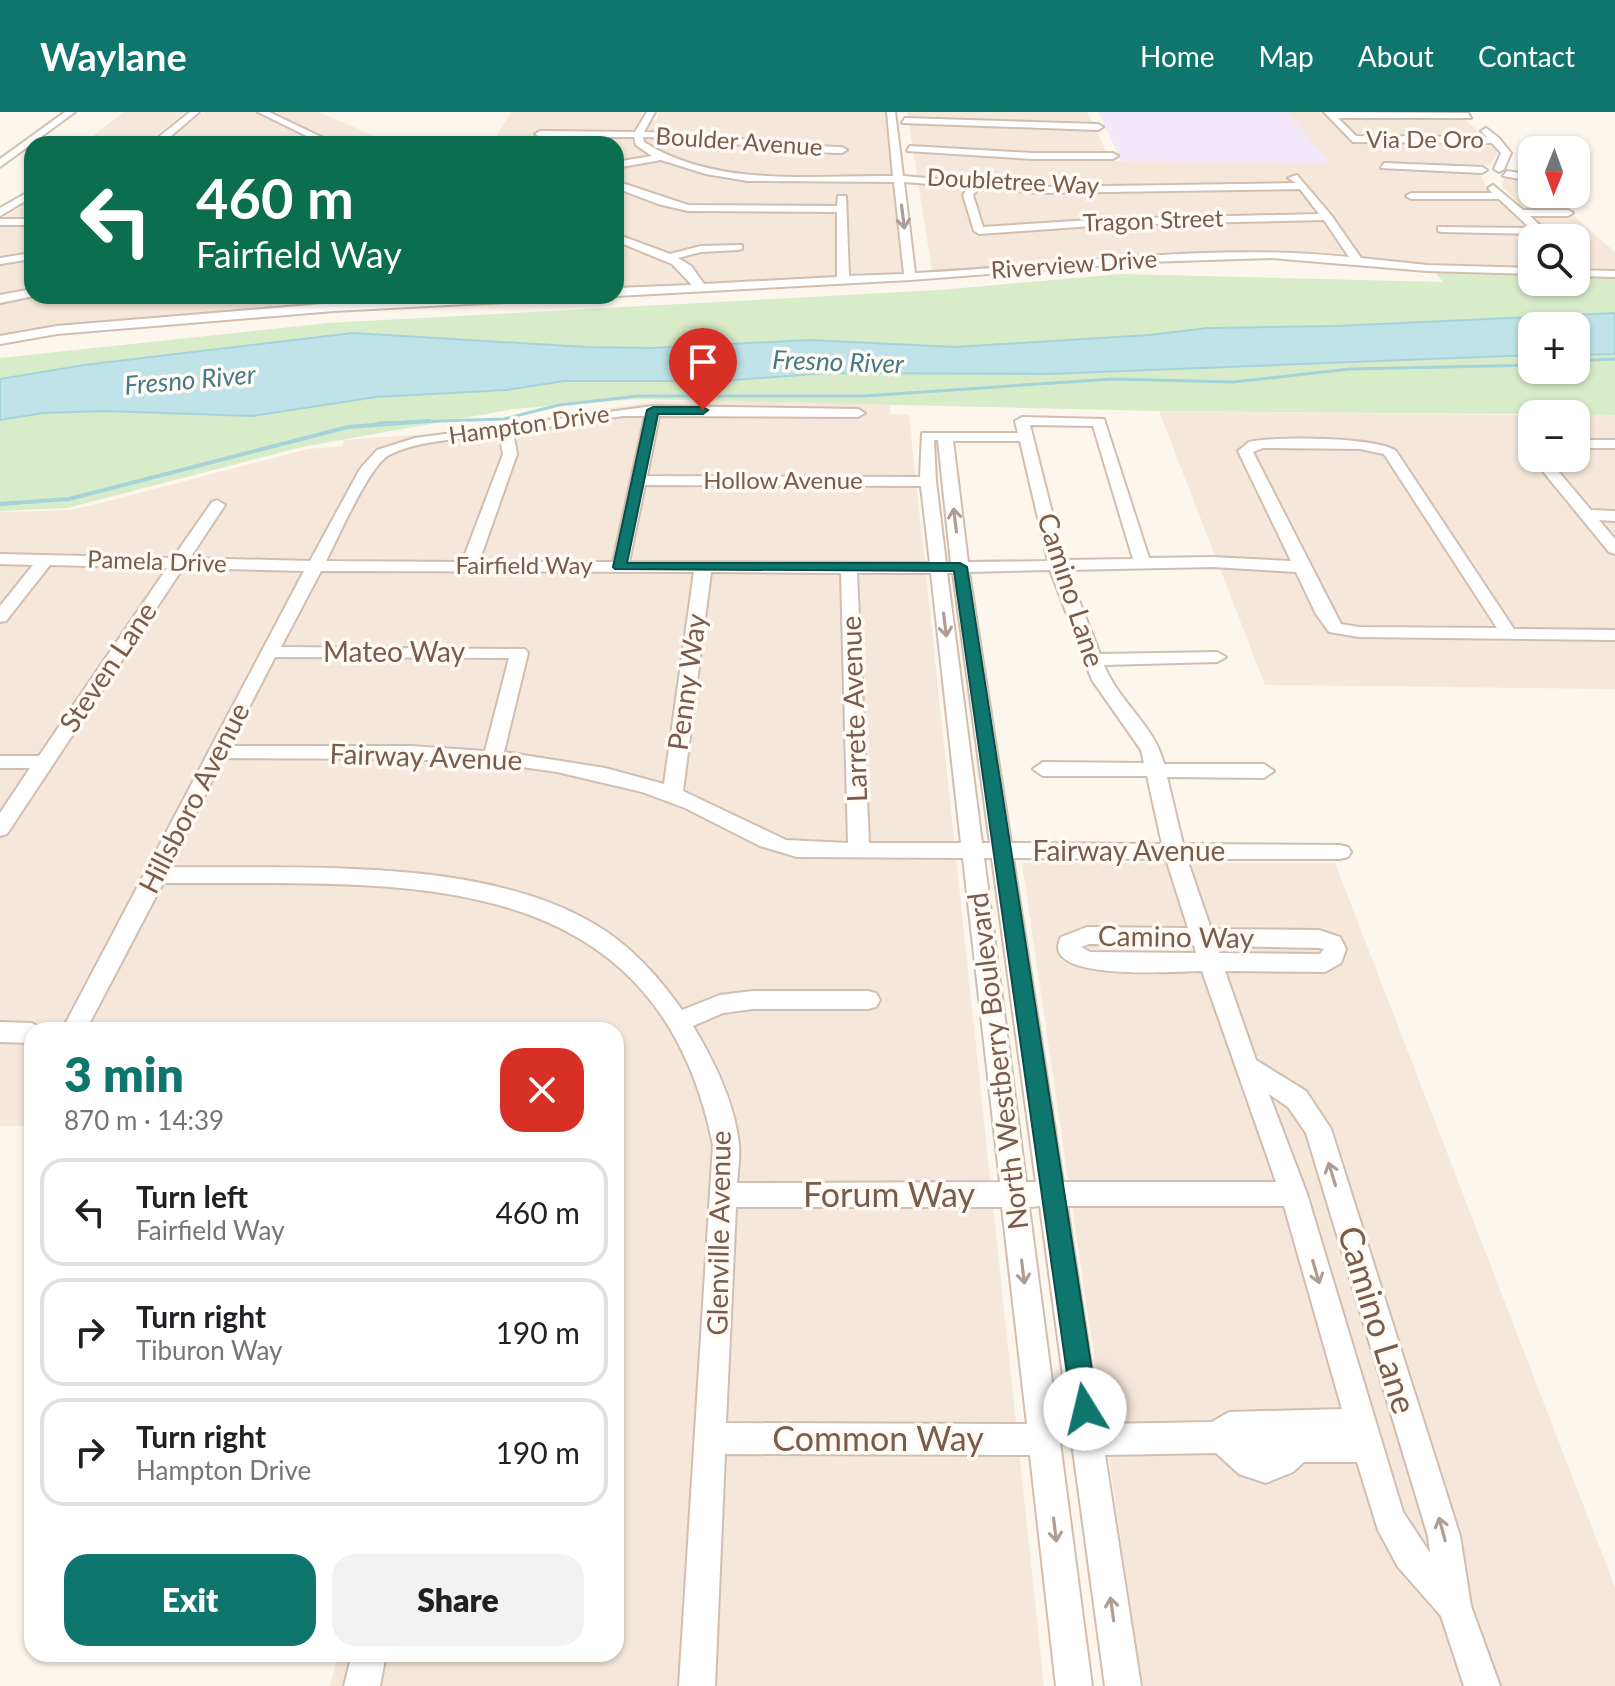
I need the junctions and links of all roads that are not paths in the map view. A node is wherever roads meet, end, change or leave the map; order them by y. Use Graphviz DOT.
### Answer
graph roads {
  1 [pos="71,112"];
  2 [pos="195,112"];
  3 [pos="262,112"];
  4 [pos="651,112"];
  5 [pos="891,112"];
  6 [pos="1329,113"];
  7 [pos="1092,114"];
  8 [pos="1466,114"];
  9 [pos="904,116"];
  10 [pos="749,133"];
  11 [pos="540,134"];
  12 [pos="638,134"];
  13 [pos="842,134"];
  14 [pos="38,136"];
  15 [pos="165,136"];
  16 [pos="314,136"];
  17 [pos="1496,140"];
  18 [pos="736,141"];
  19 [pos="1107,145"];
  20 [pos="24,146"];
  21 [pos="910,149"];
  22 [pos="842,150"];
  23 [pos="661,157"];
  24 [pos="0,164"];
  25 [pos="624,164"];
  26 [pos="1384,166"];
  27 [pos="1120,172"];
  28 [pos="1500,173"];
  29 [pos="1518,176"];
  30 [pos="842,178"];
  31 [pos="899,179"];
  32 [pos="912,179"];
  33 [pos="978,183"];
  34 [pos="624,187"];
  35 [pos="914,195"];
  36 [pos="1411,196"];
  37 [pos="1501,196"];
  38 [pos="24,198"];
  39 [pos="841,209"];
  40 [pos="0,213"];
  41 [pos="1519,213"];
  42 [pos="1568,213"];
  43 [pos="1327,217"];
  44 [pos="0,222"];
  45 [pos="24,222"];
  46 [pos="1532,224"];
  47 [pos="1442,229"];
  48 [pos="1518,233"];
  49 [pos="624,242"];
  50 [pos="738,247"];
  51 [pos="24,257"];
  52 [pos="666,258"];
  53 [pos="0,261"];
  54 [pos="1356,261"];
  55 [pos="923,263"];
  56 [pos="1518,271"];
  57 [pos="1590,271"];
  58 [pos="1615,274"];
  59 [pos="925,276"];
  60 [pos="910,277"];
  61 [pos="843,280"];
  62 [pos="700,288"];
  63 [pos="624,292"];
  64 [pos="24,294"];
  65 [pos="0,299"];
  66 [pos="318,304"];
  67 [pos="0,340"];
  68 [pos="653,410"];
  69 [pos="858,413"];
  70 [pos="505,429"];
  71 [pos="1024,429"];
  72 [pos="936,436"];
  73 [pos="1590,444"];
  74 [pos="1615,444"];
  75 [pos="1551,472"];
  76 [pos="638,480"];
  77 [pos="928,482"];
  78 [pos="217,505"];
  79 [pos="1587,515"];
  80 [pos="1615,516"];
  81 [pos="1615,549"];
  82 [pos="0,559"];
  83 [pos="46,559"];
  84 [pos="176,564"];
  85 [pos="1143,564"];
  86 [pos="315,566"];
  87 [pos="469,566"];
  88 [pos="1057,566"];
  89 [pos="620,567"];
  90 [pos="703,567"];
  91 [pos="849,567"];
  92 [pos="1302,567"];
  93 [pos="950,568"];
  94 [pos="0,617"];
  95 [pos="1509,634"];
  96 [pos="1615,635"];
  97 [pos="269,652"];
  98 [pos="1217,657"];
  99 [pos="1093,660"];
  100 [pos="216,752"];
  101 [pos="493,757"];
  102 [pos="0,762"];
  103 [pos="44,762"];
  104 [pos="1043,769"];
  105 [pos="1157,770"];
  106 [pos="1264,771"];
  107 [pos="672,796"];
  108 [pos="0,829"];
  109 [pos="859,850"];
  110 [pos="972,850"];
  111 [pos="1002,850"];
  112 [pos="1173,852"];
  113 [pos="1340,852"];
  114 [pos="156,875"];
  115 [pos="1200,937"];
  116 [pos="1209,963"];
  117 [pos="868,1000"];
  118 [pos="78,1022"];
  119 [pos="678,1022"];
  120 [pos="0,1032"];
  121 [pos="24,1033"];
  122 [pos="1246,1066"];
  123 [pos="1014,1194"];
  124 [pos="1053,1194"];
  125 [pos="1294,1194"];
  126 [pos="724,1195"];
  127 [pos="1363,1435"];
  128 [pos="1295,1436"];
  129 [pos="711,1438"];
  130 [pos="1044,1440"];
  131 [pos="1089,1440"];
  132 [pos="1227,1442"];
  133 [pos="1454,1606"];
  134 [pos="367,1662"];
  135 [pos="362,1686"];
  136 [pos="697,1686"];
  137 [pos="1074,1686"];
  138 [pos="1123,1686"];
  139 [pos="1482,1686"];
  1 -- 14 [label="street"];
  2 -- 15 [label="street"];
  3 -- 16 [label="street"];
  4 -- 12 [label="street"];
  5 -- 31 [label="street"];
  6 -- 8 [label="street"];
  6 -- 17 [label="street, Via De Oro"];
  7 -- 9 [label="street"];
  8 -- 17 [label="street"];
  9 -- 21 [label="street"];
  10 -- 18 [label="street"];
  11 -- 12 [label="street, Boulder Avenue"];
  12 -- 18 [label="street, Boulder Avenue"];
  12 -- 23 [label="street, Doubletree Way"];
  13 -- 22 [label="street"];
  17 -- 28 [label="street"];
  18 -- 22 [label="street, Boulder Avenue"];
  19 -- 27 [label="street"];
  20 -- 24 [label="street"];
  21 -- 27 [label="street"];
  21 -- 32 [label="street"];
  22 -- 30 [label="street"];
  23 -- 25 [label="street"];
  23 -- 30 [label="street, Doubletree Way"];
  26 -- 28 [label="street"];
  27 -- 33 [label="street, Doubletree Way"];
  27 -- 43 [label="street, Doubletree Way"];
  28 -- 29 [label="street"];
  28 -- 37 [label="street"];
  30 -- 31 [label="street, Doubletree Way"];
  30 -- 39 [label="street"];
  31 -- 32 [label="street, Doubletree Way"];
  31 -- 60 [label="street, one-way"];
  32 -- 33 [label="street, Doubletree Way"];
  32 -- 35 [label="street"];
  33 -- 43 [label="street, Tragon Street"];
  34 -- 39 [label="street"];
  36 -- 37 [label="street"];
  37 -- 41 [label="street"];
  38 -- 40 [label="street"];
  39 -- 61 [label="street"];
  41 -- 42 [label="street"];
  41 -- 46 [label="street"];
  43 -- 54 [label="street"];
  44 -- 45 [label="street"];
  47 -- 48 [label="street"];
  49 -- 52 [label="street"];
  50 -- 52 [label="street"];
  51 -- 53 [label="street"];
  52 -- 62 [label="street"];
  54 -- 56 [label="street, Riverview Drive"];
  54 -- 59 [label="street, Riverview Drive"];
  55 -- 59 [label="street"];
  57 -- 58 [label="street"];
  59 -- 60 [label="street, Riverview Drive"];
  60 -- 61 [label="street, Riverview Drive"];
  61 -- 62 [label="street, Riverview Drive"];
  62 -- 63 [label="street, Riverview Drive"];
  64 -- 65 [label="street"];
  66 -- 67 [label="street"];
  68 -- 69 [label="street, Hampton Drive"];
  68 -- 70 [label="street, Hampton Drive"];
  68 -- 76 [label="street"];
  70 -- 86 [label="street, Hampton Drive"];
  70 -- 87 [label="street"];
  71 -- 72 [label="street"];
  71 -- 85 [label="street"];
  71 -- 88 [label="street, Camino Lane"];
  72 -- 77 [label="street, North Westberry Boulevard"];
  93 -- 72 [label="street, North Westberry Boulevard, one-way"];
  73 -- 74 [label="street"];
  75 -- 79 [label="street"];
  76 -- 77 [label="street, Hollow Avenue"];
  76 -- 89 [label="street"];
  77 -- 93 [label="street, North Westberry Boulevard"];
  78 -- 84 [label="street, Steven Lane"];
  79 -- 80 [label="street"];
  79 -- 81 [label="street"];
  82 -- 83 [label="street, Pamela Drive"];
  83 -- 84 [label="street, Pamela Drive"];
  83 -- 94 [label="street"];
  84 -- 86 [label="street, Pamela Drive"];
  84 -- 103 [label="street, Steven Lane"];
  85 -- 88 [label="street, Fairfield Way"];
  85 -- 92 [label="street, Fairfield Way"];
  86 -- 87 [label="street, Fairfield Way"];
  86 -- 97 [label="street, Hillsboro Avenue"];
  87 -- 89 [label="street, Fairfield Way"];
  88 -- 93 [label="street, Fairfield Way"];
  88 -- 99 [label="street, Camino Lane"];
  89 -- 90 [label="street, Fairfield Way"];
  90 -- 91 [label="street, Fairfield Way"];
  90 -- 107 [label="street, Penny Way"];
  91 -- 93 [label="street, Fairfield Way"];
  91 -- 109 [label="street, Larrete Avenue"];
  92 -- 95 [label="street"];
  92 -- 95 [label="street"];
  93 -- 110 [label="street, North Westberry Boulevard, one-way"];
  93 -- 111 [label="street, North Westberry Boulevard"];
  95 -- 96 [label="street"];
  97 -- 100 [label="street, Hillsboro Avenue"];
  97 -- 101 [label="street, Mateo Way"];
  98 -- 99 [label="street"];
  99 -- 105 [label="street, Camino Lane"];
  100 -- 101 [label="street, Fairway Avenue"];
  100 -- 114 [label="street, Hillsboro Avenue"];
  101 -- 107 [label="street, Fairway Avenue"];
  102 -- 103 [label="street"];
  103 -- 108 [label="street, Steven Lane"];
  104 -- 105 [label="street"];
  105 -- 106 [label="street"];
  105 -- 112 [label="street, Camino Lane"];
  107 -- 109 [label="street, Fairway Avenue"];
  109 -- 110 [label="street, Fairway Avenue"];
  110 -- 111 [label="street, Fairway Avenue"];
  110 -- 123 [label="street, North Westberry Boulevard"];
  111 -- 112 [label="street, Fairway Avenue"];
  111 -- 124 [label="street, North Westberry Boulevard"];
  112 -- 113 [label="street, Fairway Avenue"];
  112 -- 115 [label="street, Camino Lane"];
  114 -- 118 [label="street, Hillsboro Avenue"];
  114 -- 119 [label="street, Glenville Avenue"];
  115 -- 116 [label="street, Camino Lane"];
  115 -- 116 [label="street, Camino Way"];
  115 -- 116 [label="street, Camino Way"];
  116 -- 122 [label="street, Camino Lane"];
  117 -- 119 [label="street"];
  119 -- 126 [label="street, Glenville Avenue"];
  120 -- 121 [label="street"];
  122 -- 125 [label="street, Camino Lane"];
  133 -- 122 [label="street, Camino Lane, one-way"];
  123 -- 124 [label="street, Forum Way"];
  123 -- 126 [label="street, Forum Way"];
  123 -- 130 [label="street, North Westberry Boulevard, one-way"];
  124 -- 125 [label="street, Forum Way"];
  124 -- 131 [label="street, North Westberry Boulevard"];
  125 -- 127 [label="street, Camino Lane, one-way"];
  126 -- 129 [label="street, Glenville Avenue"];
  127 -- 128 [label="street"];
  127 -- 133 [label="street, Camino Lane"];
  128 -- 132 [label="street"];
  128 -- 132 [label="street"];
  129 -- 130 [label="street, Common Way"];
  129 -- 136 [label="street, Glenville Avenue"];
  130 -- 137 [label="street, North Westberry Boulevard, one-way"];
  131 -- 132 [label="street"];
  138 -- 131 [label="street, North Westberry Boulevard, one-way"];
  133 -- 139 [label="street, Camino Lane"];
  134 -- 135 [label="street"];
}
